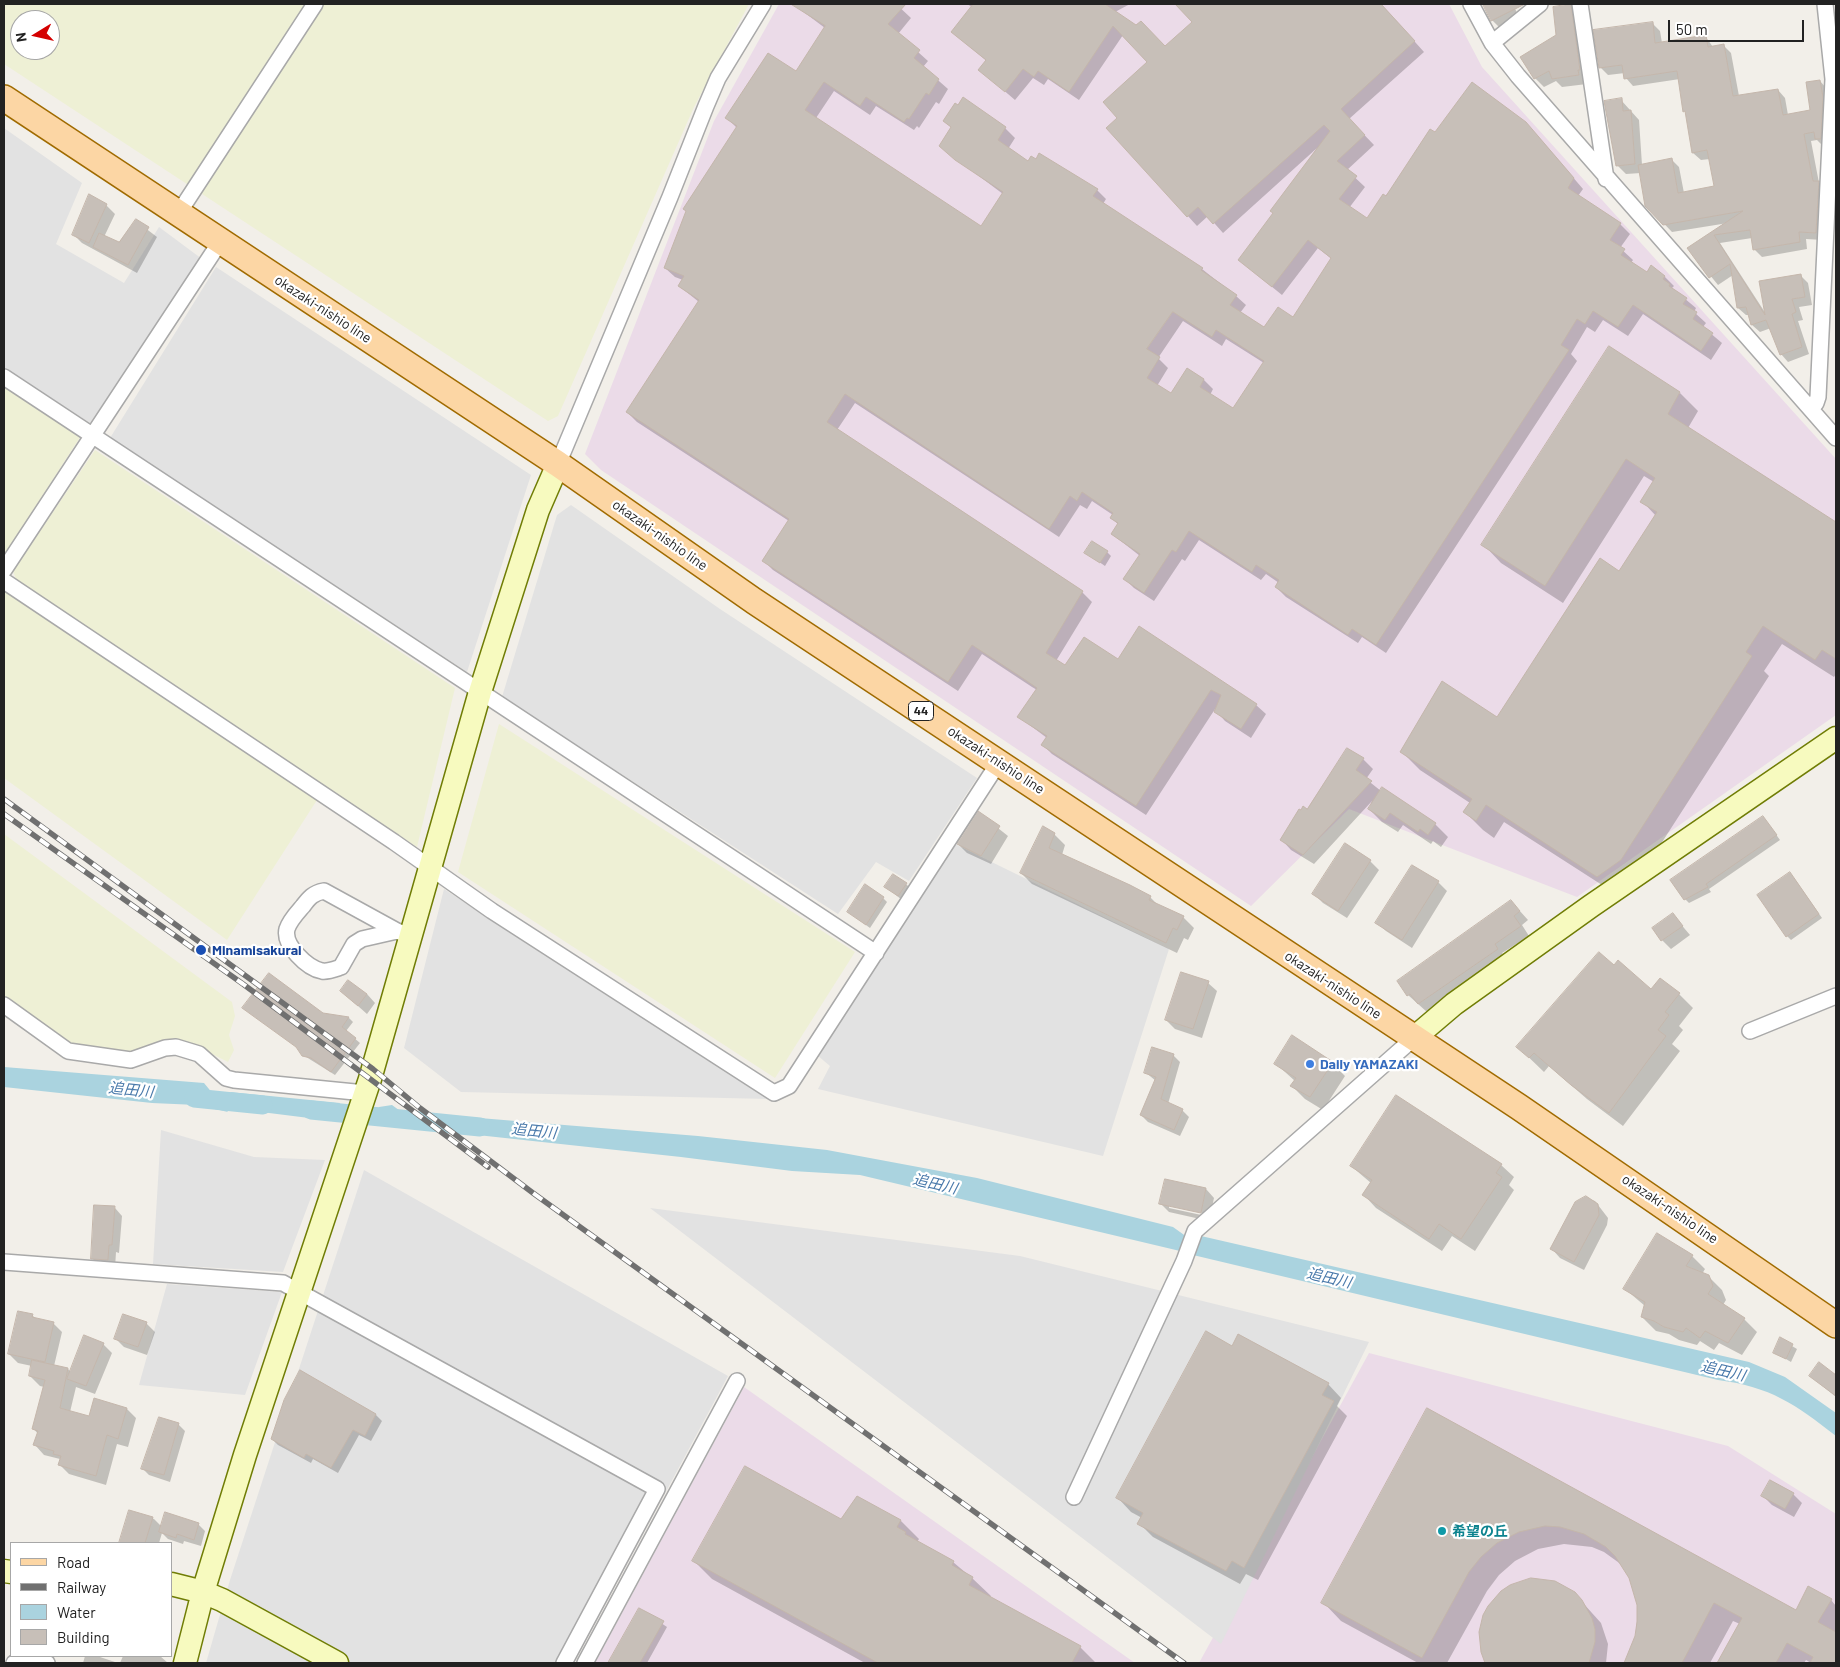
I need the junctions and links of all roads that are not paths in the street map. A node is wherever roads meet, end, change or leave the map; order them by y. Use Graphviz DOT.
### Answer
graph roads {
  1 [pos="315,4"];
  2 [pos="1471,4"];
  3 [pos="1540,4"];
  4 [pos="1580,4"];
  5 [pos="1825,4"];
  6 [pos="759,6"];
  7 [pos="1492,43"];
  8 [pos="4,98"];
  9 [pos="1606,179"];
  10 [pos="178,214"];
  11 [pos="220,242"];
  12 [pos="4,377"];
  13 [pos="1811,408"];
  14 [pos="94,435"];
  15 [pos="1836,438"];
  16 [pos="558,464"];
  17 [pos="4,570"];
  18 [pos="4,581"];
  19 [pos="480,692"];
  20 [pos="1836,738"];
  21 [pos="999,762"];
  22 [pos="429,868"];
  23 [pos="404,933"];
  24 [pos="876,953"];
  25 [pos="1836,996"];
  26 [pos="4,1005"];
  27 [pos="1750,1032"];
  28 [pos="1414,1038"];
  29 [pos="363,1098"];
  30 [pos="4,1262"];
  31 [pos="299,1290"];
  32 [pos="1836,1325"];
  33 [pos="737,1381"];
  34 [pos="1074,1497"];
  35 [pos="172,1584"];
  36 [pos="203,1592"];
  37 [pos="25,1657"];
  38 [pos="34,1657"];
  39 [pos="14,1663"];
  40 [pos="47,1663"];
  41 [pos="185,1663"];
  42 [pos="337,1663"];
  43 [pos="564,1663"];
  44 [pos="585,1663"];
  1 -- 10 [label="street"];
  2 -- 7 [label="street"];
  3 -- 7 [label="street"];
  4 -- 9 [label="street"];
  5 -- 13 [label="street"];
  6 -- 16 [label="street"];
  7 -- 9 [label="street"];
  8 -- 10 [label="main road, okazaki-nishio line / 44"];
  9 -- 13 [label="street"];
  10 -- 11 [label="main road, okazaki-nishio line / 44"];
  11 -- 14 [label="street"];
  11 -- 16 [label="main road, okazaki-nishio line / 44"];
  12 -- 14 [label="street"];
  13 -- 15 [label="street"];
  14 -- 17 [label="street"];
  14 -- 19 [label="street"];
  16 -- 19 [label="street"];
  16 -- 21 [label="main road, okazaki-nishio line / 44"];
  18 -- 22 [label="street"];
  19 -- 22 [label="street"];
  19 -- 24 [label="street"];
  20 -- 28 [label="street"];
  21 -- 24 [label="street"];
  21 -- 28 [label="main road, okazaki-nishio line / 44"];
  22 -- 23 [label="street"];
  22 -- 24 [label="street"];
  23 -- 23 [label="street"];
  23 -- 29 [label="street"];
  25 -- 27 [label="street"];
  26 -- 29 [label="street"];
  28 -- 32 [label="main road, okazaki-nishio line / 44"];
  28 -- 34 [label="street"];
  29 -- 31 [label="street"];
  30 -- 31 [label="street"];
  31 -- 36 [label="street"];
  31 -- 43 [label="street"];
  33 -- 44 [label="street"];
  35 -- 36 [label="street"];
  36 -- 41 [label="street"];
  36 -- 42 [label="street"];
  37 -- 39 [label="street"];
  38 -- 40 [label="street"];
}
